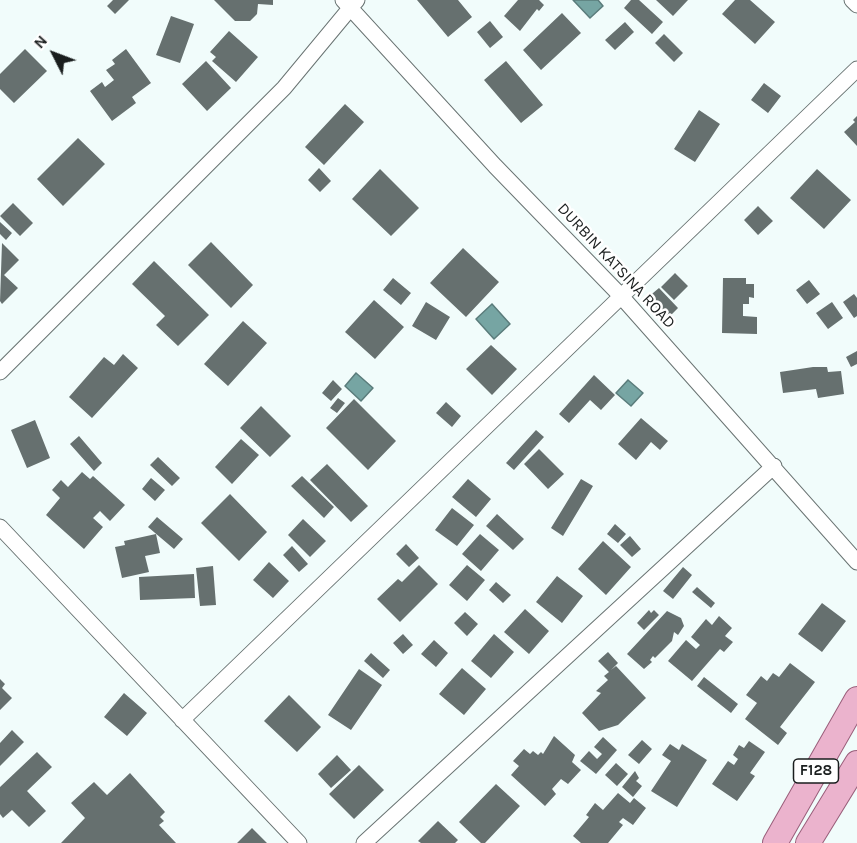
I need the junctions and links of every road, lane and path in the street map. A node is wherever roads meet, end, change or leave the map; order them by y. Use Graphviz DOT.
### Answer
graph roads {
  1 [pos="852,0"];
  2 [pos="350,3"];
  3 [pos="857,5"];
  4 [pos="857,69"];
  5 [pos="620,295"];
  6 [pos="0,372"];
  7 [pos="774,466"];
  8 [pos="0,527"];
  9 [pos="857,562"];
  10 [pos="857,699"];
  11 [pos="182,720"];
  12 [pos="857,763"];
  13 [pos="299,843"];
  14 [pos="364,843"];
  15 [pos="775,843"];
  16 [pos="808,843"];
  1 -- 3 [label="street"];
  2 -- 5 [label="street, DURBIN KATSINA ROAD"];
  2 -- 6 [label="street"];
  4 -- 5 [label="street"];
  5 -- 7 [label="street, DURBIN KATSINA ROAD"];
  5 -- 11 [label="street"];
  7 -- 9 [label="street, DURBIN KATSINA ROAD"];
  7 -- 14 [label="street"];
  8 -- 11 [label="street"];
  10 -- 15 [label="main road, F128"];
  11 -- 13 [label="street"];
  12 -- 16 [label="main road, F128"];
}
